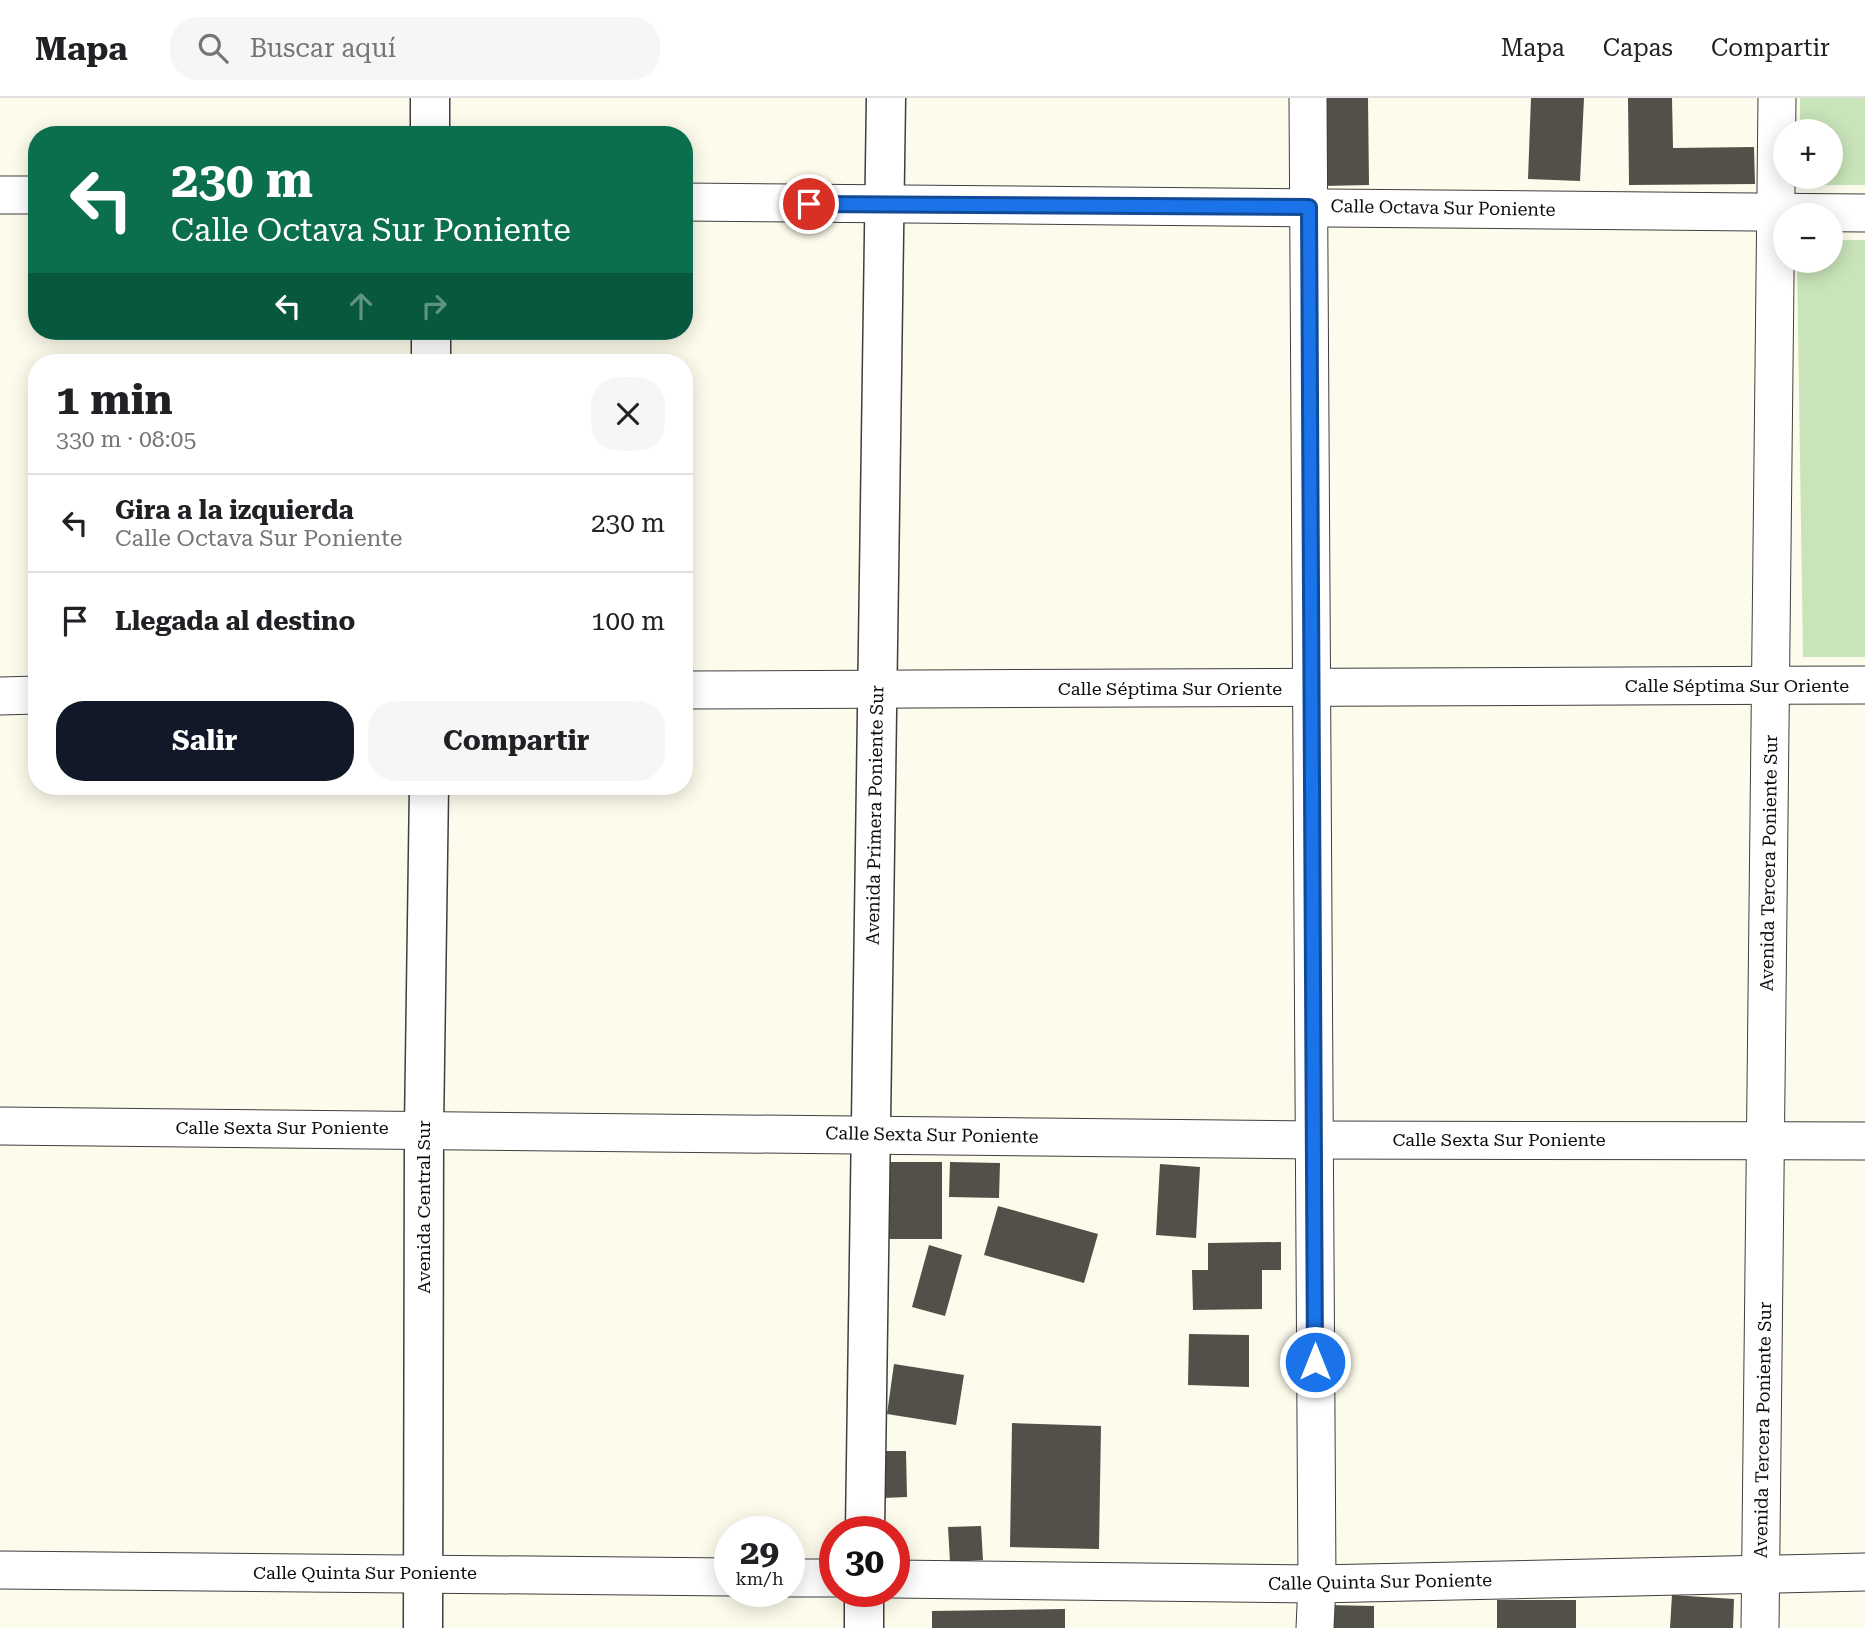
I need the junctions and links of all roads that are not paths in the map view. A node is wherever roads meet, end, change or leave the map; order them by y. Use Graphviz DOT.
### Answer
graph roads {
  1 [pos="430,98"];
  2 [pos="886,98"];
  3 [pos="1308,98"];
  4 [pos="1777,98"];
  5 [pos="430,126"];
  6 [pos="0,195"];
  7 [pos="28,195"];
  8 [pos="693,202"];
  9 [pos="1777,203"];
  10 [pos="883,204"];
  11 [pos="1309,207"];
  12 [pos="1773,212"];
  13 [pos="1843,213"];
  14 [pos="1865,213"];
  15 [pos="1776,273"];
  16 [pos="1865,685"];
  17 [pos="1772,686"];
  18 [pos="1311,689"];
  19 [pos="876,690"];
  20 [pos="693,691"];
  21 [pos="28,695"];
  22 [pos="0,696"];
  23 [pos="429,795"];
  24 [pos="0,1126"];
  25 [pos="424,1129"];
  26 [pos="871,1134"];
  27 [pos="1314,1140"];
  28 [pos="1766,1141"];
  29 [pos="1865,1141"];
  30 [pos="865,1516"];
  31 [pos="0,1570"];
  32 [pos="1865,1572"];
  33 [pos="423,1573"];
  34 [pos="1761,1574"];
  35 [pos="714,1577"];
  36 [pos="910,1579"];
  37 [pos="1317,1584"];
  38 [pos="864,1607"];
  39 [pos="423,1628"];
  40 [pos="864,1628"];
  41 [pos="1315,1628"];
  42 [pos="1760,1628"];
  1 -- 5 [label="street"];
  2 -- 10 [label="street, Avenida Primera Poniente Sur"];
  3 -- 11 [label="street"];
  4 -- 9 [label="street, Avenida Tercera Poniente Sur"];
  6 -- 7 [label="street"];
  8 -- 10 [label="street, Calle Octava Sur Poniente"];
  10 -- 11 [label="street, Calle Octava Sur Poniente"];
  10 -- 19 [label="street, Avenida Primera Poniente Sur"];
  11 -- 12 [label="street, Calle Octava Sur Poniente"];
  11 -- 18 [label="street"];
  13 -- 14 [label="street, Calle Octava Sur Poniente"];
  15 -- 17 [label="street, Avenida Tercera Poniente Sur"];
  16 -- 17 [label="street, Calle Séptima Sur Oriente"];
  17 -- 18 [label="street, Calle Séptima Sur Oriente"];
  17 -- 28 [label="street, Avenida Tercera Poniente Sur"];
  18 -- 19 [label="street, Calle Séptima Sur Oriente"];
  18 -- 27 [label="street"];
  19 -- 20 [label="street, Calle Séptima Sur Oriente"];
  19 -- 26 [label="street, Avenida Primera Poniente Sur"];
  21 -- 22 [label="street"];
  23 -- 25 [label="street, Avenida Central Sur"];
  24 -- 25 [label="street, Calle Sexta Sur Poniente"];
  25 -- 26 [label="street, Calle Sexta Sur Poniente"];
  25 -- 33 [label="street, Avenida Central Sur"];
  26 -- 27 [label="street, Calle Sexta Sur Poniente"];
  26 -- 30 [label="street, Avenida Primera Poniente Sur"];
  27 -- 28 [label="street, Calle Sexta Sur Poniente"];
  27 -- 37 [label="street"];
  28 -- 29 [label="street, Calle Sexta Sur Poniente"];
  28 -- 34 [label="street, Avenida Tercera Poniente Sur"];
  31 -- 33 [label="street, Calle Quinta Sur Poniente"];
  32 -- 34 [label="street, Calle Quinta Sur Poniente"];
  33 -- 35 [label="street, Calle Quinta Sur Poniente"];
  33 -- 39 [label="street, Avenida Central Sur"];
  34 -- 37 [label="street, Calle Quinta Sur Poniente"];
  34 -- 42 [label="street, Avenida Tercera Poniente Sur"];
  36 -- 37 [label="street, Calle Quinta Sur Poniente"];
  37 -- 41 [label="street"];
  38 -- 40 [label="street"];
}
